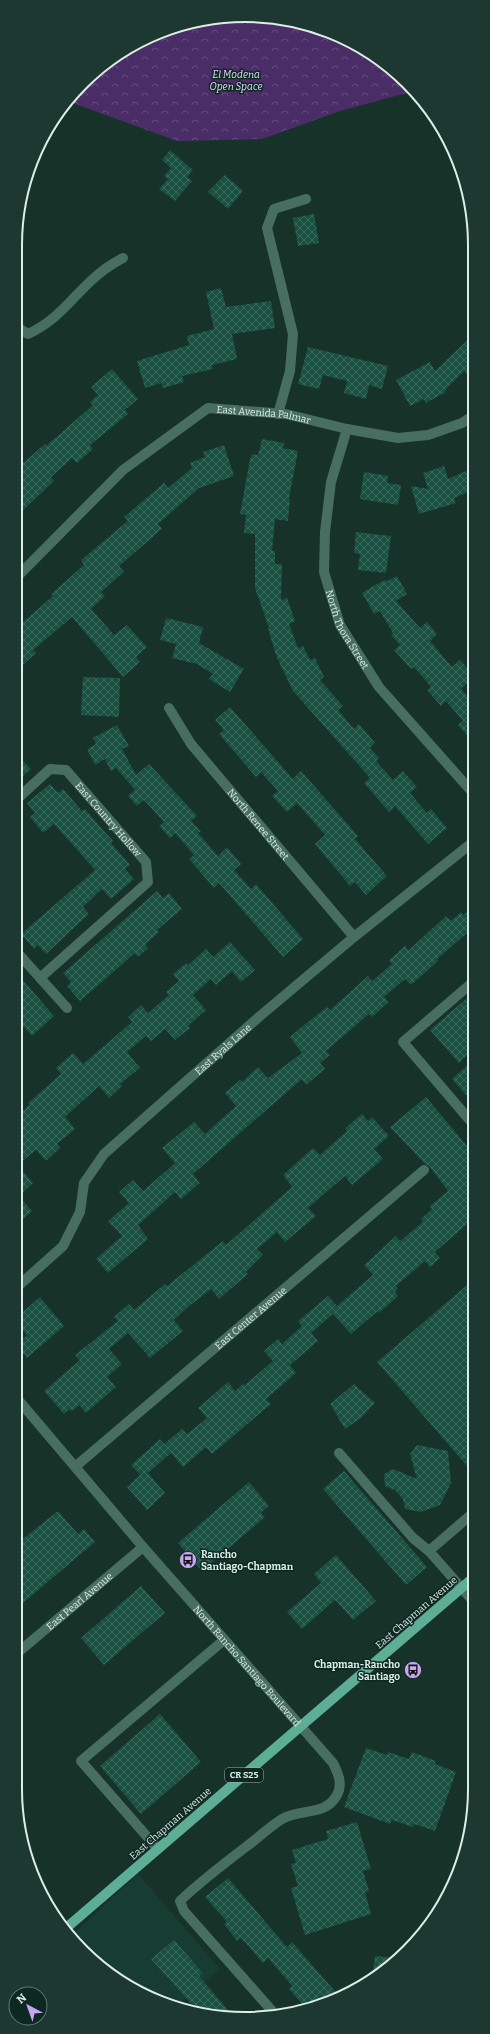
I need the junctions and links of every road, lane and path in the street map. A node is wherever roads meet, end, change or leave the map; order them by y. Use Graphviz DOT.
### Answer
graph roads {
  1 [pos="306,199"];
  2 [pos="123,258"];
  3 [pos="22,330"];
  4 [pos="278,414"];
  5 [pos="468,419"];
  6 [pos="347,429"];
  7 [pos="22,571"];
  8 [pos="169,708"];
  9 [pos="468,787"];
  10 [pos="22,795"];
  11 [pos="468,846"];
  12 [pos="354,937"];
  13 [pos="22,958"];
  14 [pos="40,978"];
  15 [pos="468,986"];
  16 [pos="67,1008"];
  17 [pos="468,1118"];
  18 [pos="424,1170"];
  19 [pos="22,1283"];
  20 [pos="22,1403"];
  21 [pos="339,1453"];
  22 [pos="76,1466"];
  23 [pos="468,1517"];
  24 [pos="143,1546"];
  25 [pos="428,1551"];
  26 [pos="468,1583"];
  27 [pos="462,1588"];
  28 [pos="468,1595"];
  29 [pos="224,1640"];
  30 [pos="22,1649"];
  31 [pos="300,1727"];
  32 [pos="158,1849"];
  33 [pos="69,1926"];
  34 [pos="272,2010"];
  1 -- 4 [label="street"];
  2 -- 3 [label="street"];
  4 -- 6 [label="street, East Avenida Palmar"];
  4 -- 7 [label="street, East Avenida Palmar"];
  5 -- 6 [label="street, East Avenida Palmar"];
  6 -- 9 [label="street, North Thora Street"];
  8 -- 12 [label="street, North Renee Street"];
  10 -- 14 [label="street, East Country Hollow"];
  11 -- 12 [label="street, East Ryals Lane"];
  12 -- 19 [label="street, East Ryals Lane"];
  13 -- 14 [label="street"];
  14 -- 16 [label="street"];
  15 -- 17 [label="street"];
  18 -- 22 [label="street, East Center Avenue"];
  20 -- 22 [label="street, North Rancho Santiago Boulevard"];
  21 -- 25 [label="street"];
  22 -- 24 [label="street, North Rancho Santiago Boulevard"];
  23 -- 25 [label="street"];
  24 -- 29 [label="street, North Rancho Santiago Boulevard"];
  24 -- 30 [label="street, East Pearl Avenue"];
  25 -- 27 [label="street"];
  26 -- 27 [label="main road, East Chapman Avenue / CR S25"];
  27 -- 28 [label="street"];
  27 -- 31 [label="main road, East Chapman Avenue / CR S25"];
  29 -- 31 [label="street, North Rancho Santiago Boulevard"];
  29 -- 32 [label="street"];
  31 -- 32 [label="main road, East Chapman Avenue / CR S25"];
  31 -- 34 [label="street, North Rancho Santiago Boulevard"];
  32 -- 33 [label="main road, East Chapman Avenue / CR S25"];
}
